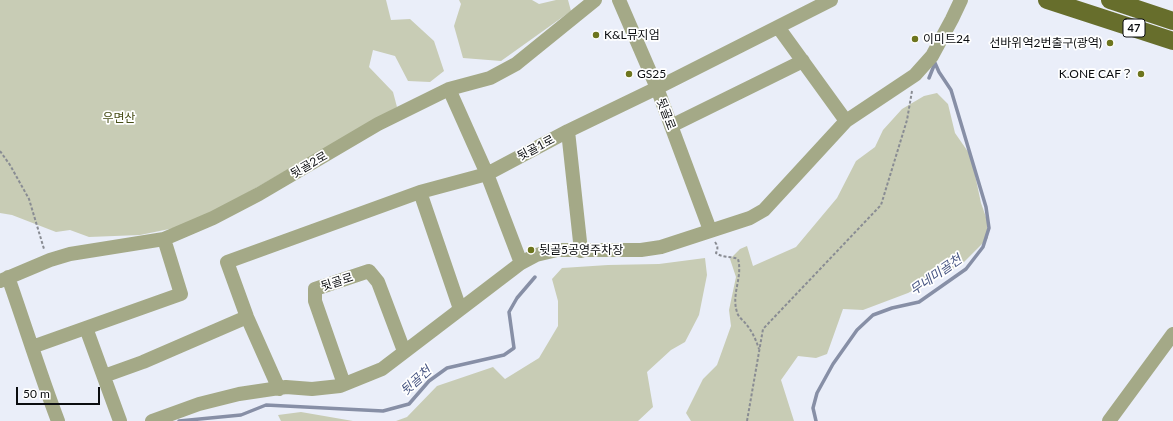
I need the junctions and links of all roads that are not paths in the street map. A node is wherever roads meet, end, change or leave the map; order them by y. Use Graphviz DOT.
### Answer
graph roads {
  1 [pos="595,0"];
  2 [pos="619,0"];
  3 [pos="831,0"];
  4 [pos="961,0"];
  5 [pos="1047,0"];
  6 [pos="1110,0"];
  7 [pos="1173,21"];
  8 [pos="778,27"];
  9 [pos="1173,41"];
  10 [pos="803,61"];
  11 [pos="656,88"];
  12 [pos="449,89"];
  13 [pos="846,121"];
  14 [pos="671,126"];
  15 [pos="568,131"];
  16 [pos="487,174"];
  17 [pos="420,192"];
  18 [pos="708,231"];
  19 [pos="164,239"];
  20 [pos="581,251"];
  21 [pos="521,263"];
  22 [pos="4,279"];
  23 [pos="460,309"];
  24 [pos="247,317"];
  25 [pos="86,328"];
  26 [pos="1173,334"];
  27 [pos="32,347"];
  28 [pos="404,351"];
  29 [pos="104,376"];
  30 [pos="344,384"];
  31 [pos="279,388"];
  32 [pos="58,421"];
  33 [pos="120,421"];
  34 [pos="152,421"];
  35 [pos="1109,421"];
  1 -- 12 [label="street, 뒷골2로"];
  2 -- 11 [label="street, 뒷골로"];
  3 -- 8 [label="street, 뒷골1로"];
  4 -- 13 [label="street"];
  5 -- 9 [label="main road, 47"];
  6 -- 7 [label="main road"];
  8 -- 10 [label="street"];
  8 -- 11 [label="street, 뒷골1로"];
  10 -- 13 [label="street"];
  10 -- 14 [label="street"];
  11 -- 14 [label="street, 뒷골로"];
  11 -- 15 [label="street, 뒷골1로"];
  12 -- 16 [label="street"];
  12 -- 19 [label="street, 뒷골2로"];
  13 -- 18 [label="street"];
  14 -- 18 [label="street, 뒷골로"];
  15 -- 16 [label="street, 뒷골1로"];
  15 -- 20 [label="street"];
  16 -- 17 [label="street, 뒷골1로"];
  16 -- 21 [label="street"];
  17 -- 23 [label="street"];
  17 -- 24 [label="street, 뒷골1로"];
  18 -- 20 [label="street"];
  19 -- 22 [label="street, 뒷골2로"];
  19 -- 25 [label="street"];
  20 -- 21 [label="street"];
  21 -- 23 [label="street"];
  22 -- 27 [label="street"];
  23 -- 28 [label="street"];
  24 -- 29 [label="street"];
  24 -- 31 [label="street"];
  25 -- 27 [label="street"];
  25 -- 29 [label="street"];
  26 -- 35 [label="street"];
  27 -- 32 [label="street"];
  28 -- 30 [label="street"];
  28 -- 30 [label="street, 뒷골로"];
  29 -- 33 [label="street"];
  30 -- 31 [label="street"];
  31 -- 34 [label="street"];
}
